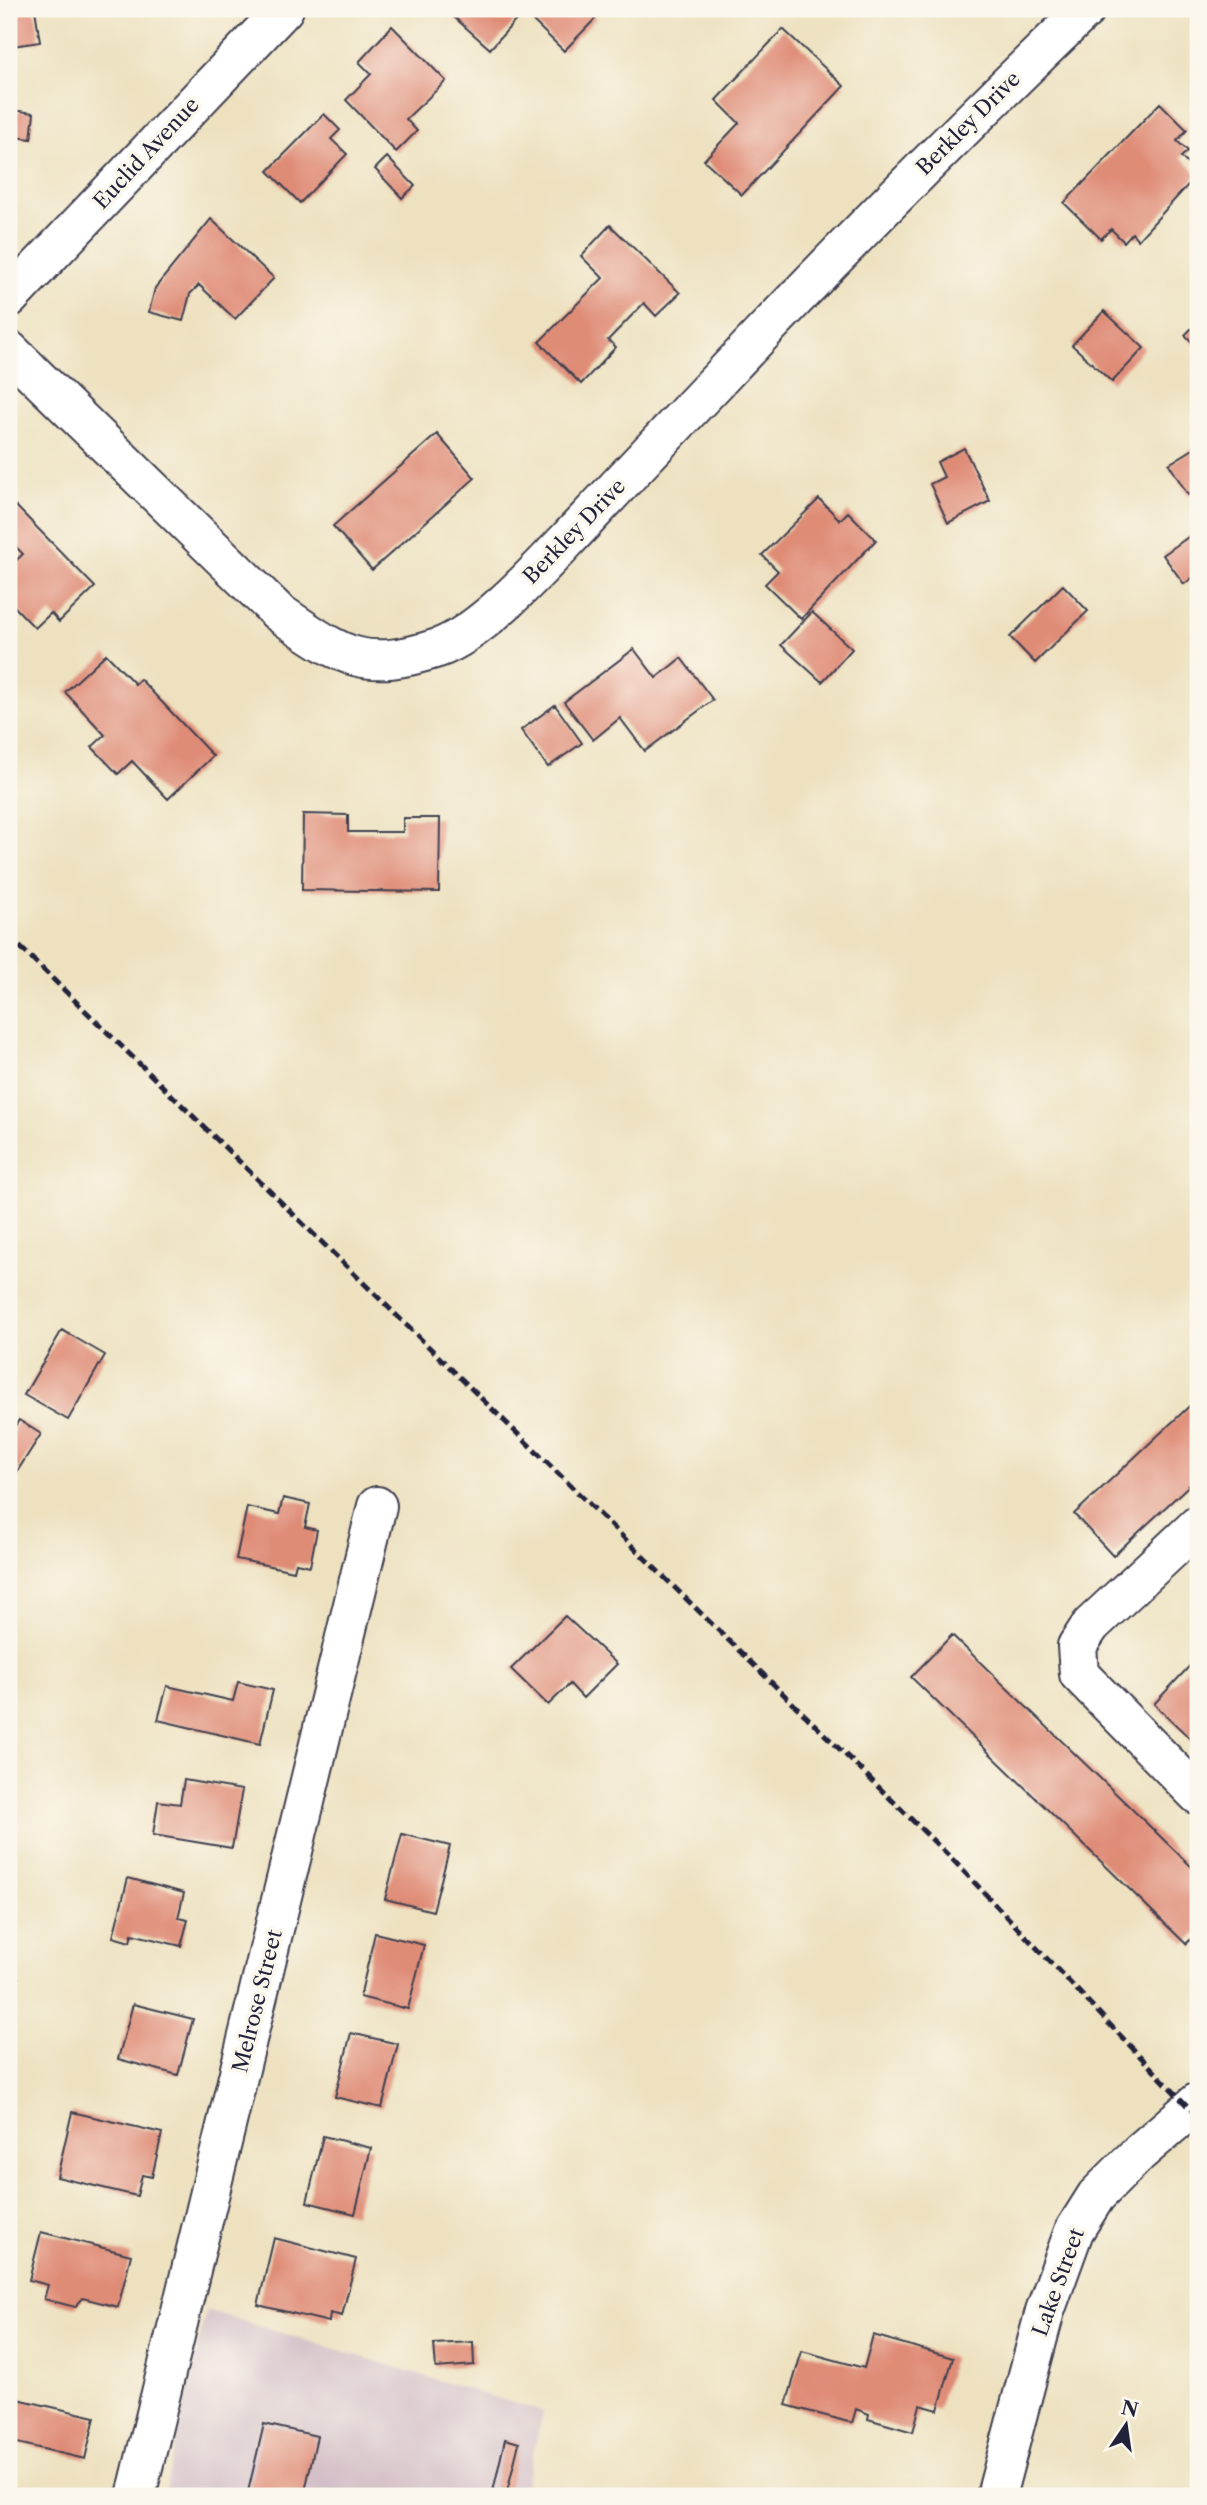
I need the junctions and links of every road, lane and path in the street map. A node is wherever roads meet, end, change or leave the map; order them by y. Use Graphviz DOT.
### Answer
graph roads {
  1 [pos="1086,9"];
  2 [pos="263,16"];
  3 [pos="9,298"];
  4 [pos="9,350"];
  5 [pos="377,1506"];
  6 [pos="1198,1525"];
  7 [pos="1198,1795"];
  8 [pos="1194,2105"];
  9 [pos="136,2496"];
  10 [pos="996,2496"];
  1 -- 4 [label="street, Berkley Drive"];
  2 -- 3 [label="street, Euclid Avenue"];
  5 -- 9 [label="street, Melrose Street"];
  6 -- 7 [label="street"];
  8 -- 10 [label="street, Lake Street"];
}
